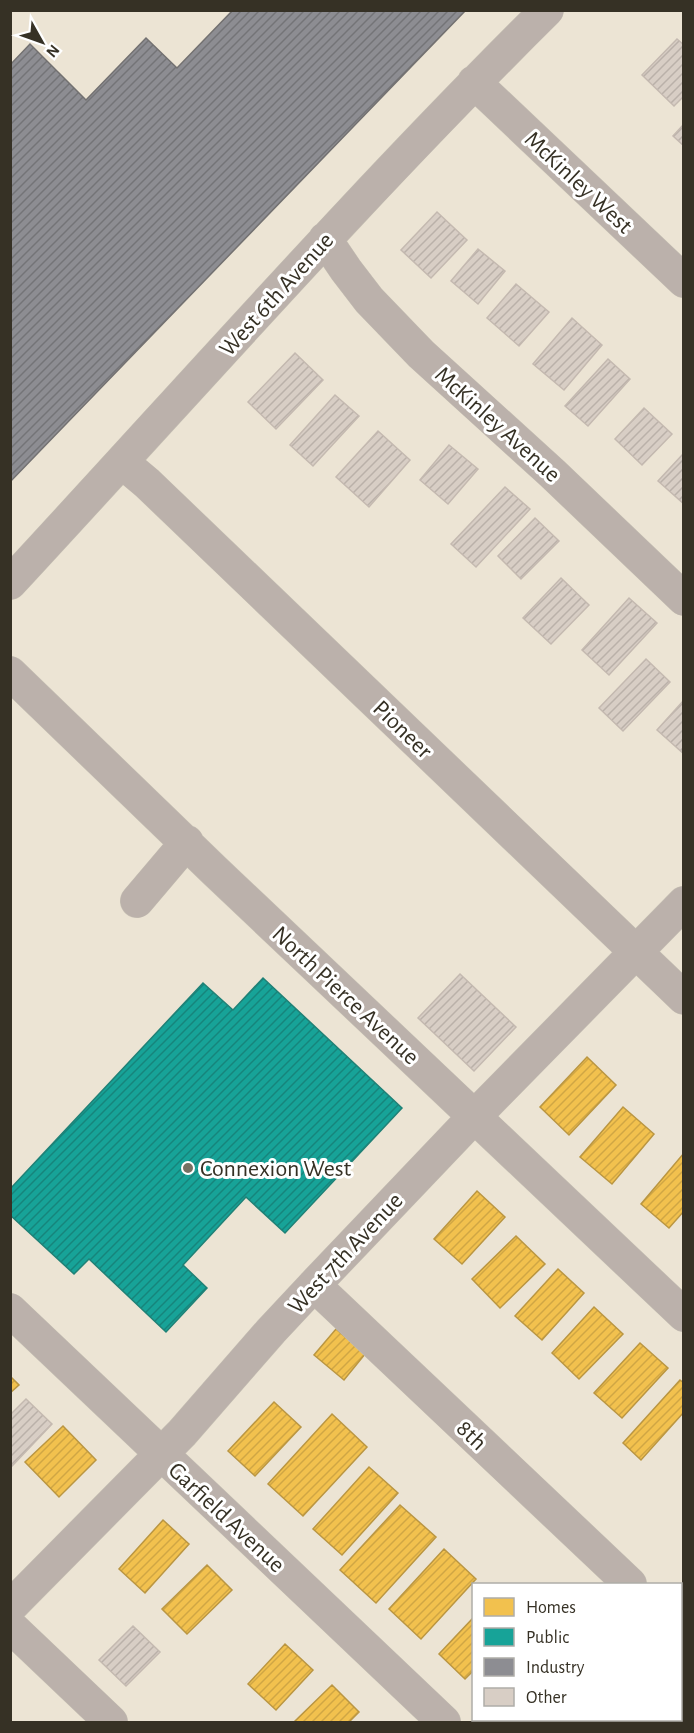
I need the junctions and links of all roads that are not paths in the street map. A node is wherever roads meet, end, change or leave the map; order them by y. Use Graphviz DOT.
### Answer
graph roads {
  1 [pos="547,10"];
  2 [pos="474,82"];
  3 [pos="325,238"];
  4 [pos="684,281"];
  5 [pos="122,462"];
  6 [pos="10,583"];
  7 [pos="684,599"];
  8 [pos="10,673"];
  9 [pos="187,842"];
  10 [pos="137,901"];
  11 [pos="684,903"];
  12 [pos="636,952"];
  13 [pos="684,998"];
  14 [pos="474,1117"];
  15 [pos="314,1285"];
  16 [pos="10,1310"];
  17 [pos="684,1316"];
  18 [pos="160,1454"];
  19 [pos="629,1583"];
  20 [pos="10,1607"];
  21 [pos="10,1626"];
  22 [pos="111,1722"];
  23 [pos="444,1722"];
  1 -- 2 [label="street, West 6th Avenue"];
  2 -- 3 [label="street, West 6th Avenue"];
  2 -- 4 [label="street, McKinley West"];
  3 -- 5 [label="street, West 6th Avenue"];
  3 -- 7 [label="street, McKinley Avenue"];
  5 -- 6 [label="street, West 6th Avenue"];
  5 -- 12 [label="street, Pioneer"];
  8 -- 9 [label="street, North Pierce Avenue"];
  9 -- 10 [label="street"];
  9 -- 14 [label="street, North Pierce Avenue"];
  11 -- 12 [label="street, West 7th Avenue"];
  12 -- 13 [label="street, Pioneer"];
  12 -- 14 [label="street, West 7th Avenue"];
  14 -- 15 [label="street, West 7th Avenue"];
  14 -- 17 [label="street, North Pierce Avenue"];
  15 -- 18 [label="street, West 7th Avenue"];
  15 -- 19 [label="street, 8th"];
  16 -- 18 [label="street, Garfield Avenue"];
  18 -- 20 [label="street, West 7th Avenue"];
  18 -- 23 [label="street, Garfield Avenue"];
  21 -- 22 [label="street"];
}
